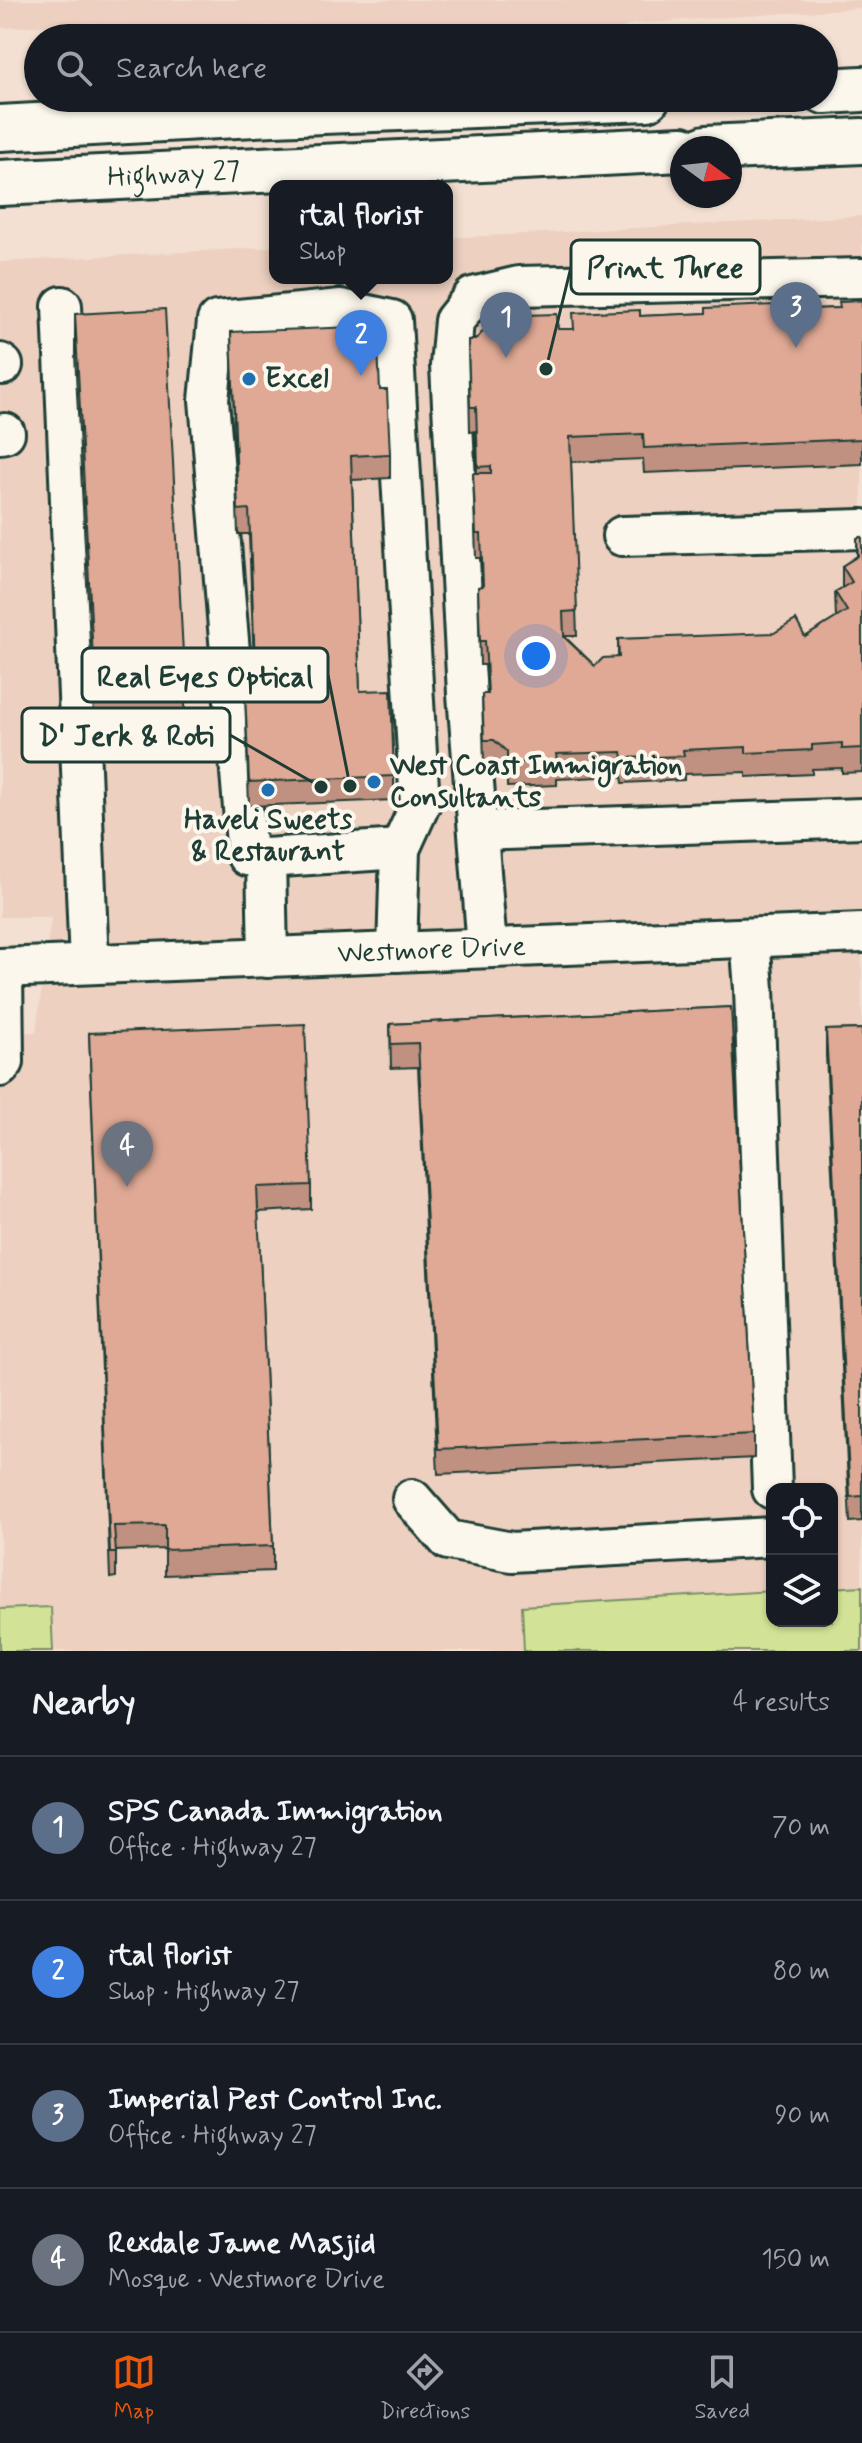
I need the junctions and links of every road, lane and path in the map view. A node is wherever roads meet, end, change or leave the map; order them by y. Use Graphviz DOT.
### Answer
graph roads {
  1 [pos="862,89"];
  2 [pos="838,90"];
  3 [pos="298,112"];
  4 [pos="0,128"];
  5 [pos="862,141"];
  6 [pos="742,146"];
  7 [pos="670,150"];
  8 [pos="0,183"];
  9 [pos="862,278"];
  10 [pos="62,306"];
  11 [pos="862,529"];
  12 [pos="622,536"];
  13 [pos="862,818"];
  14 [pos="478,831"];
  15 [pos="400,849"];
  16 [pos="266,858"];
  17 [pos="862,933"];
  18 [pos="750,938"];
  19 [pos="487,948"];
  20 [pos="397,952"];
  21 [pos="268,958"];
  22 [pos="89,964"];
  23 [pos="2,968"];
  24 [pos="0,1067"];
  25 [pos="772,1483"];
  26 [pos="412,1499"];
  27 [pos="766,1537"];
  1 -- 2 [label="main road"];
  3 -- 4 [label="main road, Highway 27"];
  5 -- 6 [label="main road"];
  7 -- 8 [label="main road, Highway 27"];
  9 -- 14 [label="street"];
  10 -- 22 [label="street"];
  11 -- 12 [label="street"];
  13 -- 14 [label="street"];
  14 -- 19 [label="street"];
  15 -- 16 [label="street"];
  15 -- 16 [label="street"];
  15 -- 20 [label="street"];
  16 -- 21 [label="street"];
  17 -- 18 [label="street, Westmore Drive"];
  18 -- 19 [label="street, Westmore Drive"];
  18 -- 25 [label="street"];
  19 -- 20 [label="street, Westmore Drive"];
  20 -- 21 [label="street, Westmore Drive"];
  21 -- 22 [label="street, Westmore Drive"];
  22 -- 23 [label="street, Westmore Drive"];
  23 -- 24 [label="street"];
  26 -- 27 [label="street"];
}
